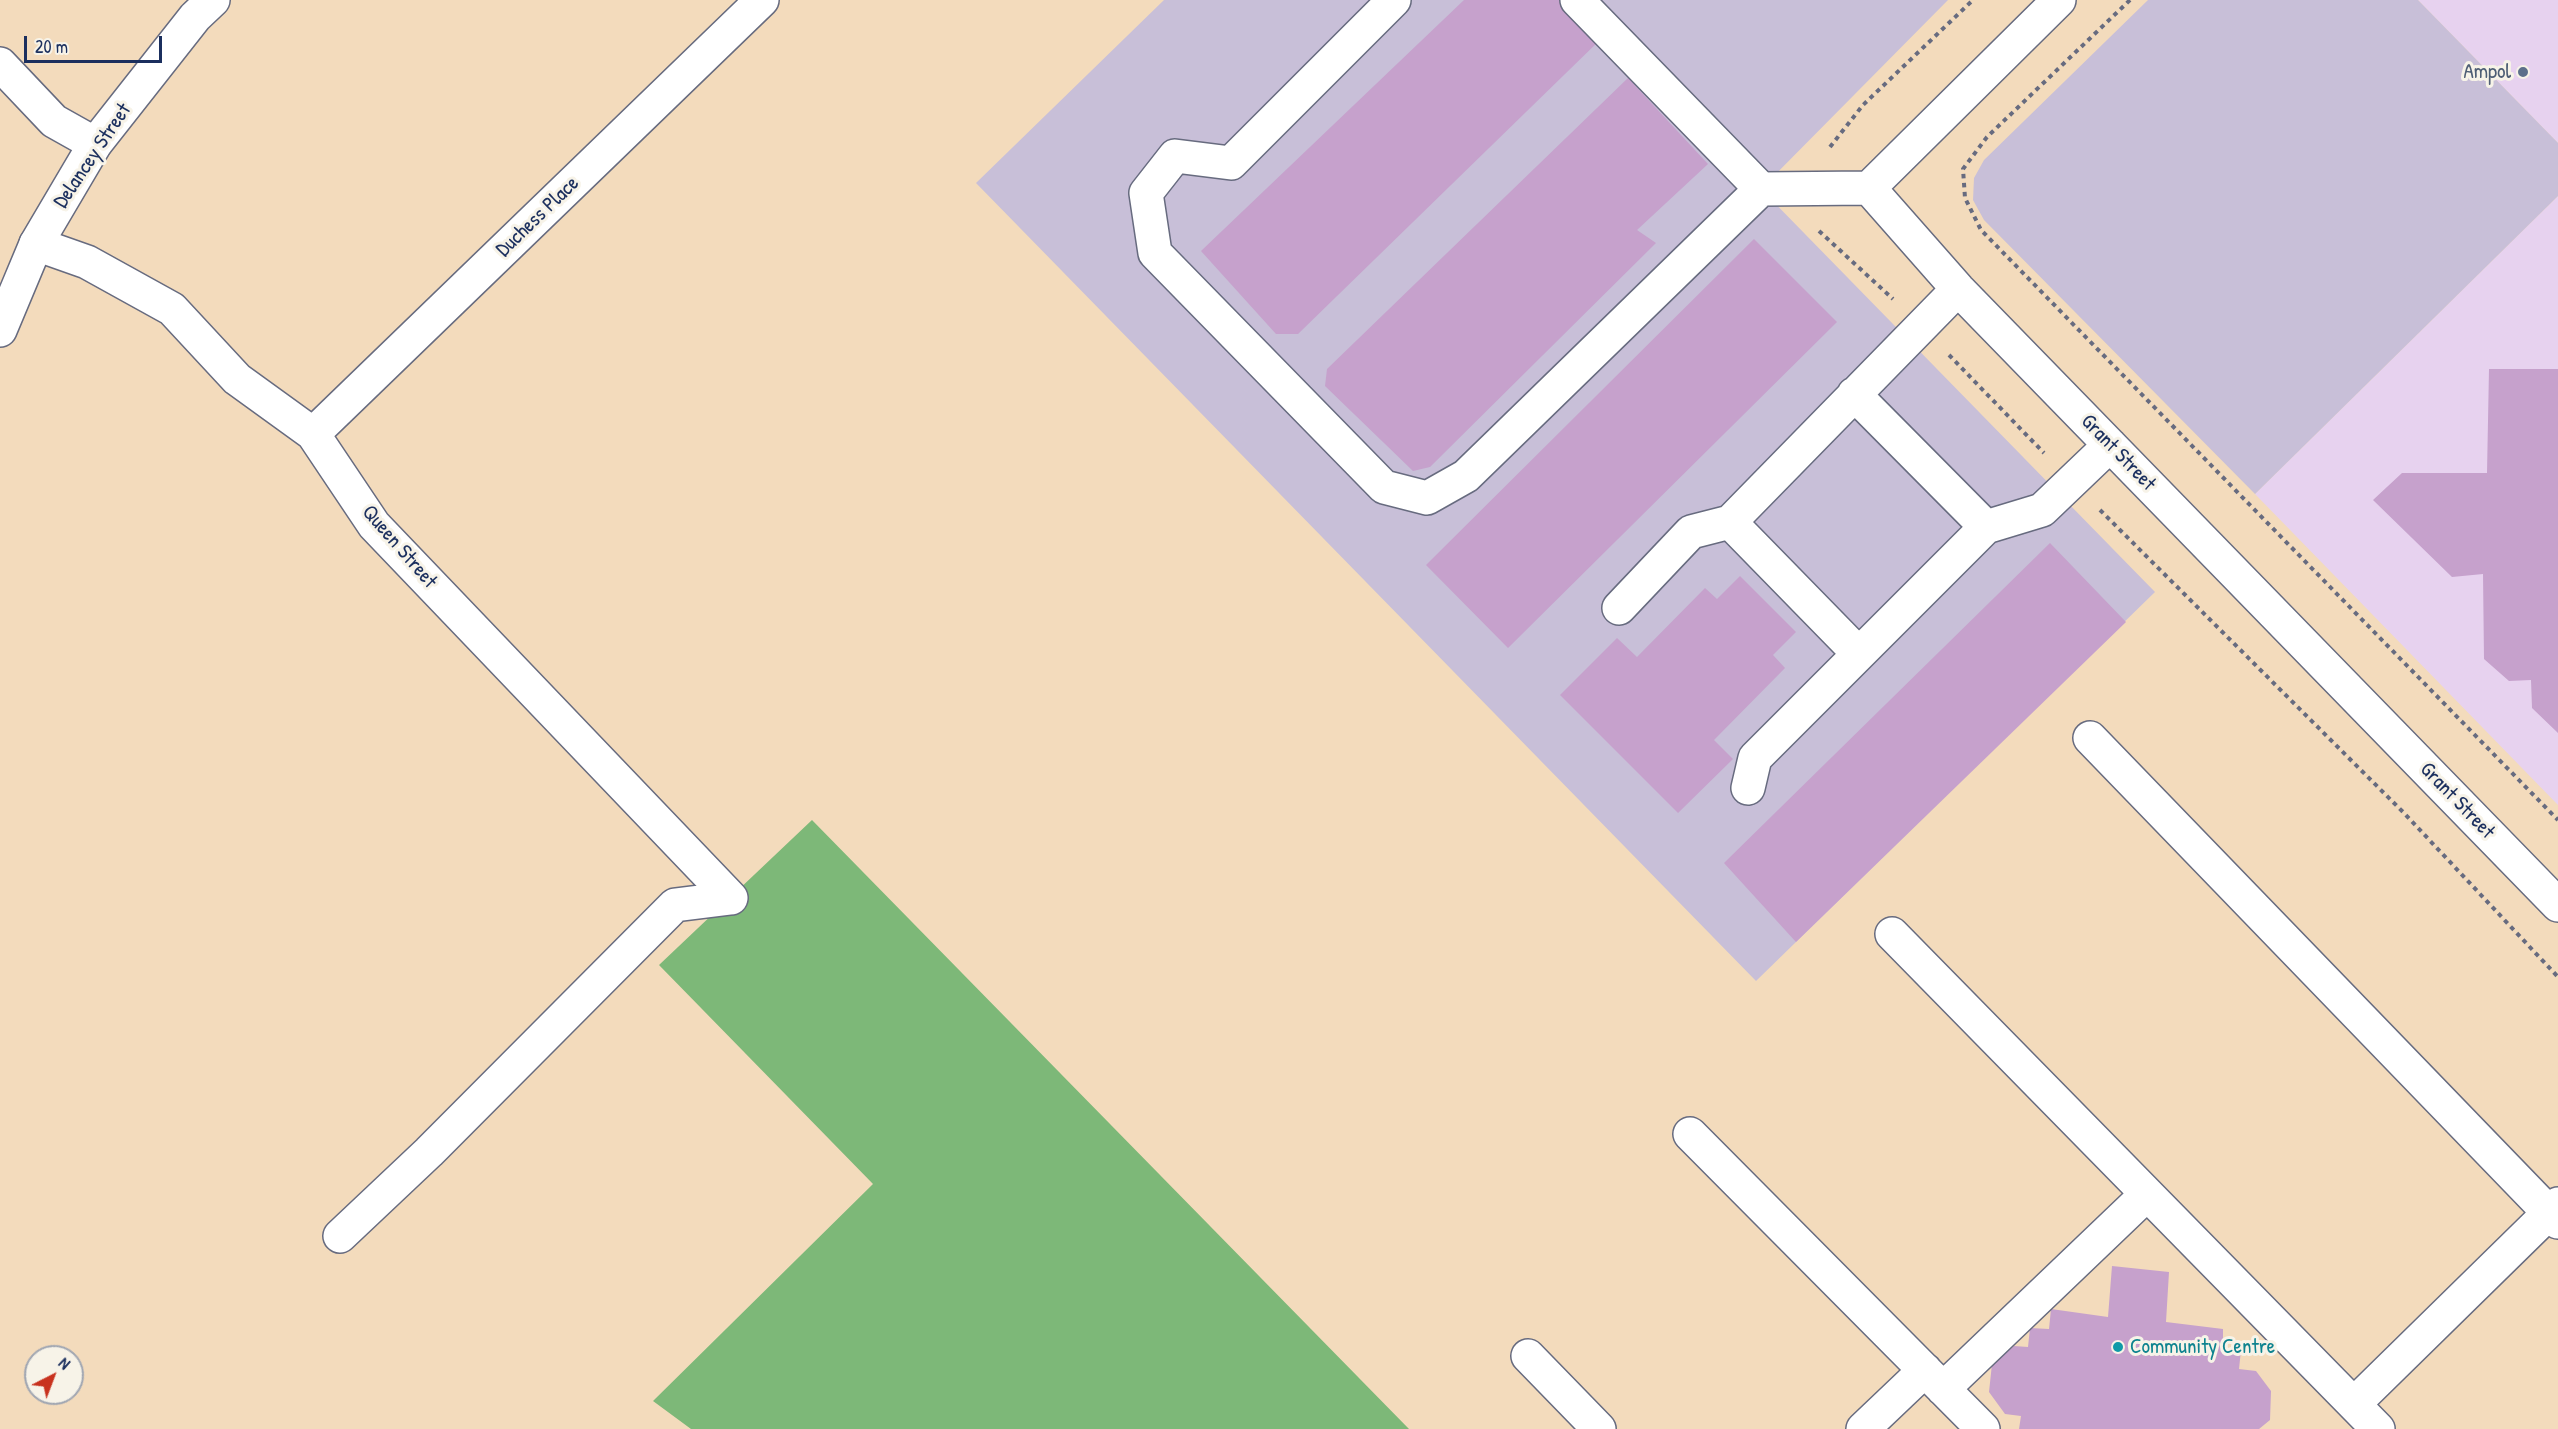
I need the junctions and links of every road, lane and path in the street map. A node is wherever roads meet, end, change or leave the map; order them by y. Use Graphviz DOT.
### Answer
graph roads {
  1 [pos="213,0"];
  2 [pos="762,0"];
  3 [pos="1394,0"];
  4 [pos="1577,0"];
  5 [pos="2059,0"];
  6 [pos="2130,0"];
  7 [pos="0,64"];
  8 [pos="95,144"];
  9 [pos="1869,188"];
  10 [pos="1761,189"];
  11 [pos="36,244"];
  12 [pos="1958,289"];
  13 [pos="0,330"];
  14 [pos="1854,394"];
  15 [pos="313,434"];
  16 [pos="2110,445"];
  17 [pos="1730,522"];
  18 [pos="1986,527"];
  19 [pos="1620,608"];
  20 [pos="1859,654"];
  21 [pos="2090,738"];
  22 [pos="1748,788"];
  23 [pos="2558,820"];
  24 [pos="2558,905"];
  25 [pos="1892,934"];
  26 [pos="1690,1134"];
  27 [pos="2147,1194"];
  28 [pos="2555,1213"];
  29 [pos="340,1236"];
  30 [pos="1528,1356"];
  31 [pos="1934,1380"];
  32 [pos="2354,1404"];
  33 [pos="1599,1429"];
  34 [pos="1863,1429"];
  35 [pos="1983,1429"];
  36 [pos="2378,1429"];
  1 -- 8 [label="street, Delancey Street"];
  2 -- 15 [label="street, Duchess Place"];
  3 -- 10 [label="street"];
  4 -- 10 [label="street"];
  5 -- 9 [label="street"];
  6 -- 23 [label="path"];
  7 -- 8 [label="street"];
  8 -- 11 [label="street, Delancey Street"];
  9 -- 10 [label="street"];
  9 -- 12 [label="street, Grant Street"];
  11 -- 13 [label="street, Delancey Street"];
  11 -- 15 [label="street, Queen Street"];
  12 -- 14 [label="street"];
  12 -- 16 [label="street, Grant Street"];
  14 -- 17 [label="street"];
  14 -- 18 [label="street"];
  15 -- 29 [label="street, Queen Street"];
  16 -- 18 [label="street"];
  16 -- 24 [label="street, Grant Street"];
  17 -- 19 [label="street"];
  17 -- 20 [label="street"];
  18 -- 20 [label="street"];
  20 -- 22 [label="street"];
  21 -- 28 [label="street"];
  25 -- 27 [label="street"];
  26 -- 31 [label="street"];
  27 -- 31 [label="street"];
  27 -- 32 [label="street"];
  28 -- 32 [label="street"];
  30 -- 33 [label="street"];
  31 -- 34 [label="street"];
  31 -- 35 [label="street"];
  32 -- 36 [label="street"];
}
